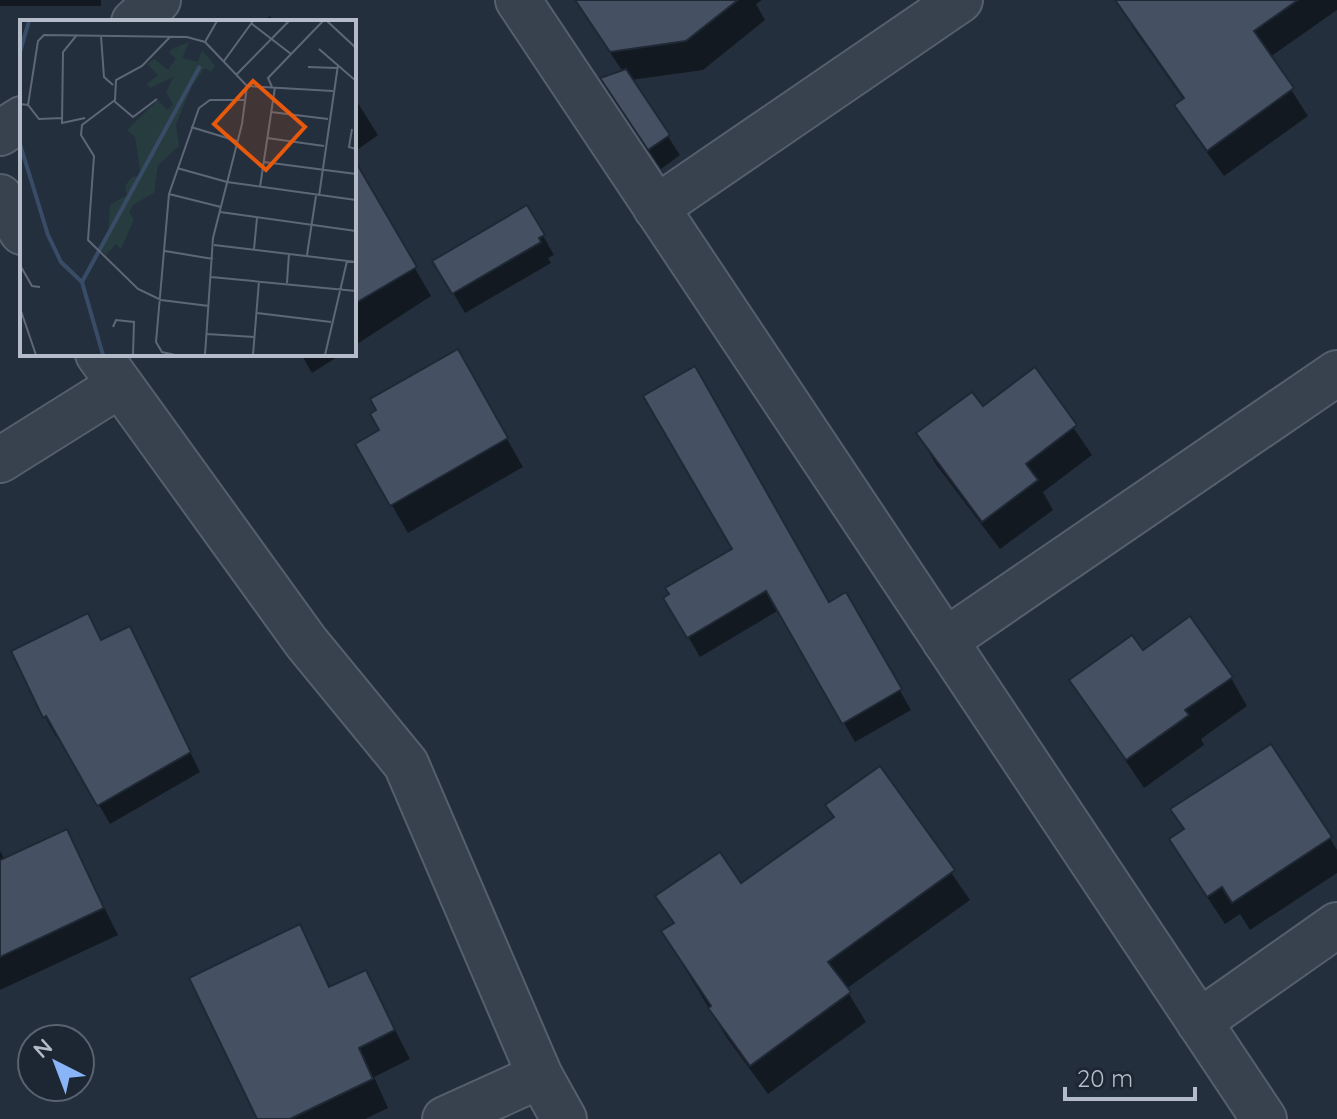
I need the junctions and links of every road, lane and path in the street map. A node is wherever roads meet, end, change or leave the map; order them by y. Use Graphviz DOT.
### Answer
graph roads {
  1 [pos="158,0"];
  2 [pos="518,0"];
  3 [pos="960,0"];
  4 [pos="136,20"];
  5 [pos="20,120"];
  6 [pos="0,133"];
  7 [pos="0,197"];
  8 [pos="656,208"];
  9 [pos="20,229"];
  10 [pos="108,370"];
  11 [pos="1337,373"];
  12 [pos="0,460"];
  13 [pos="945,641"];
  14 [pos="1337,925"];
  15 [pos="1199,1022"];
  16 [pos="540,1076"];
  17 [pos="445,1119"];
  18 [pos="564,1119"];
  19 [pos="1264,1119"];
  1 -- 4 [label="street"];
  2 -- 8 [label="street"];
  3 -- 8 [label="street"];
  5 -- 6 [label="street"];
  7 -- 9 [label="street"];
  8 -- 13 [label="street"];
  10 -- 12 [label="street"];
  10 -- 16 [label="street"];
  11 -- 13 [label="street"];
  13 -- 15 [label="street"];
  14 -- 15 [label="street"];
  15 -- 19 [label="street"];
  16 -- 17 [label="street"];
  16 -- 18 [label="street"];
}
